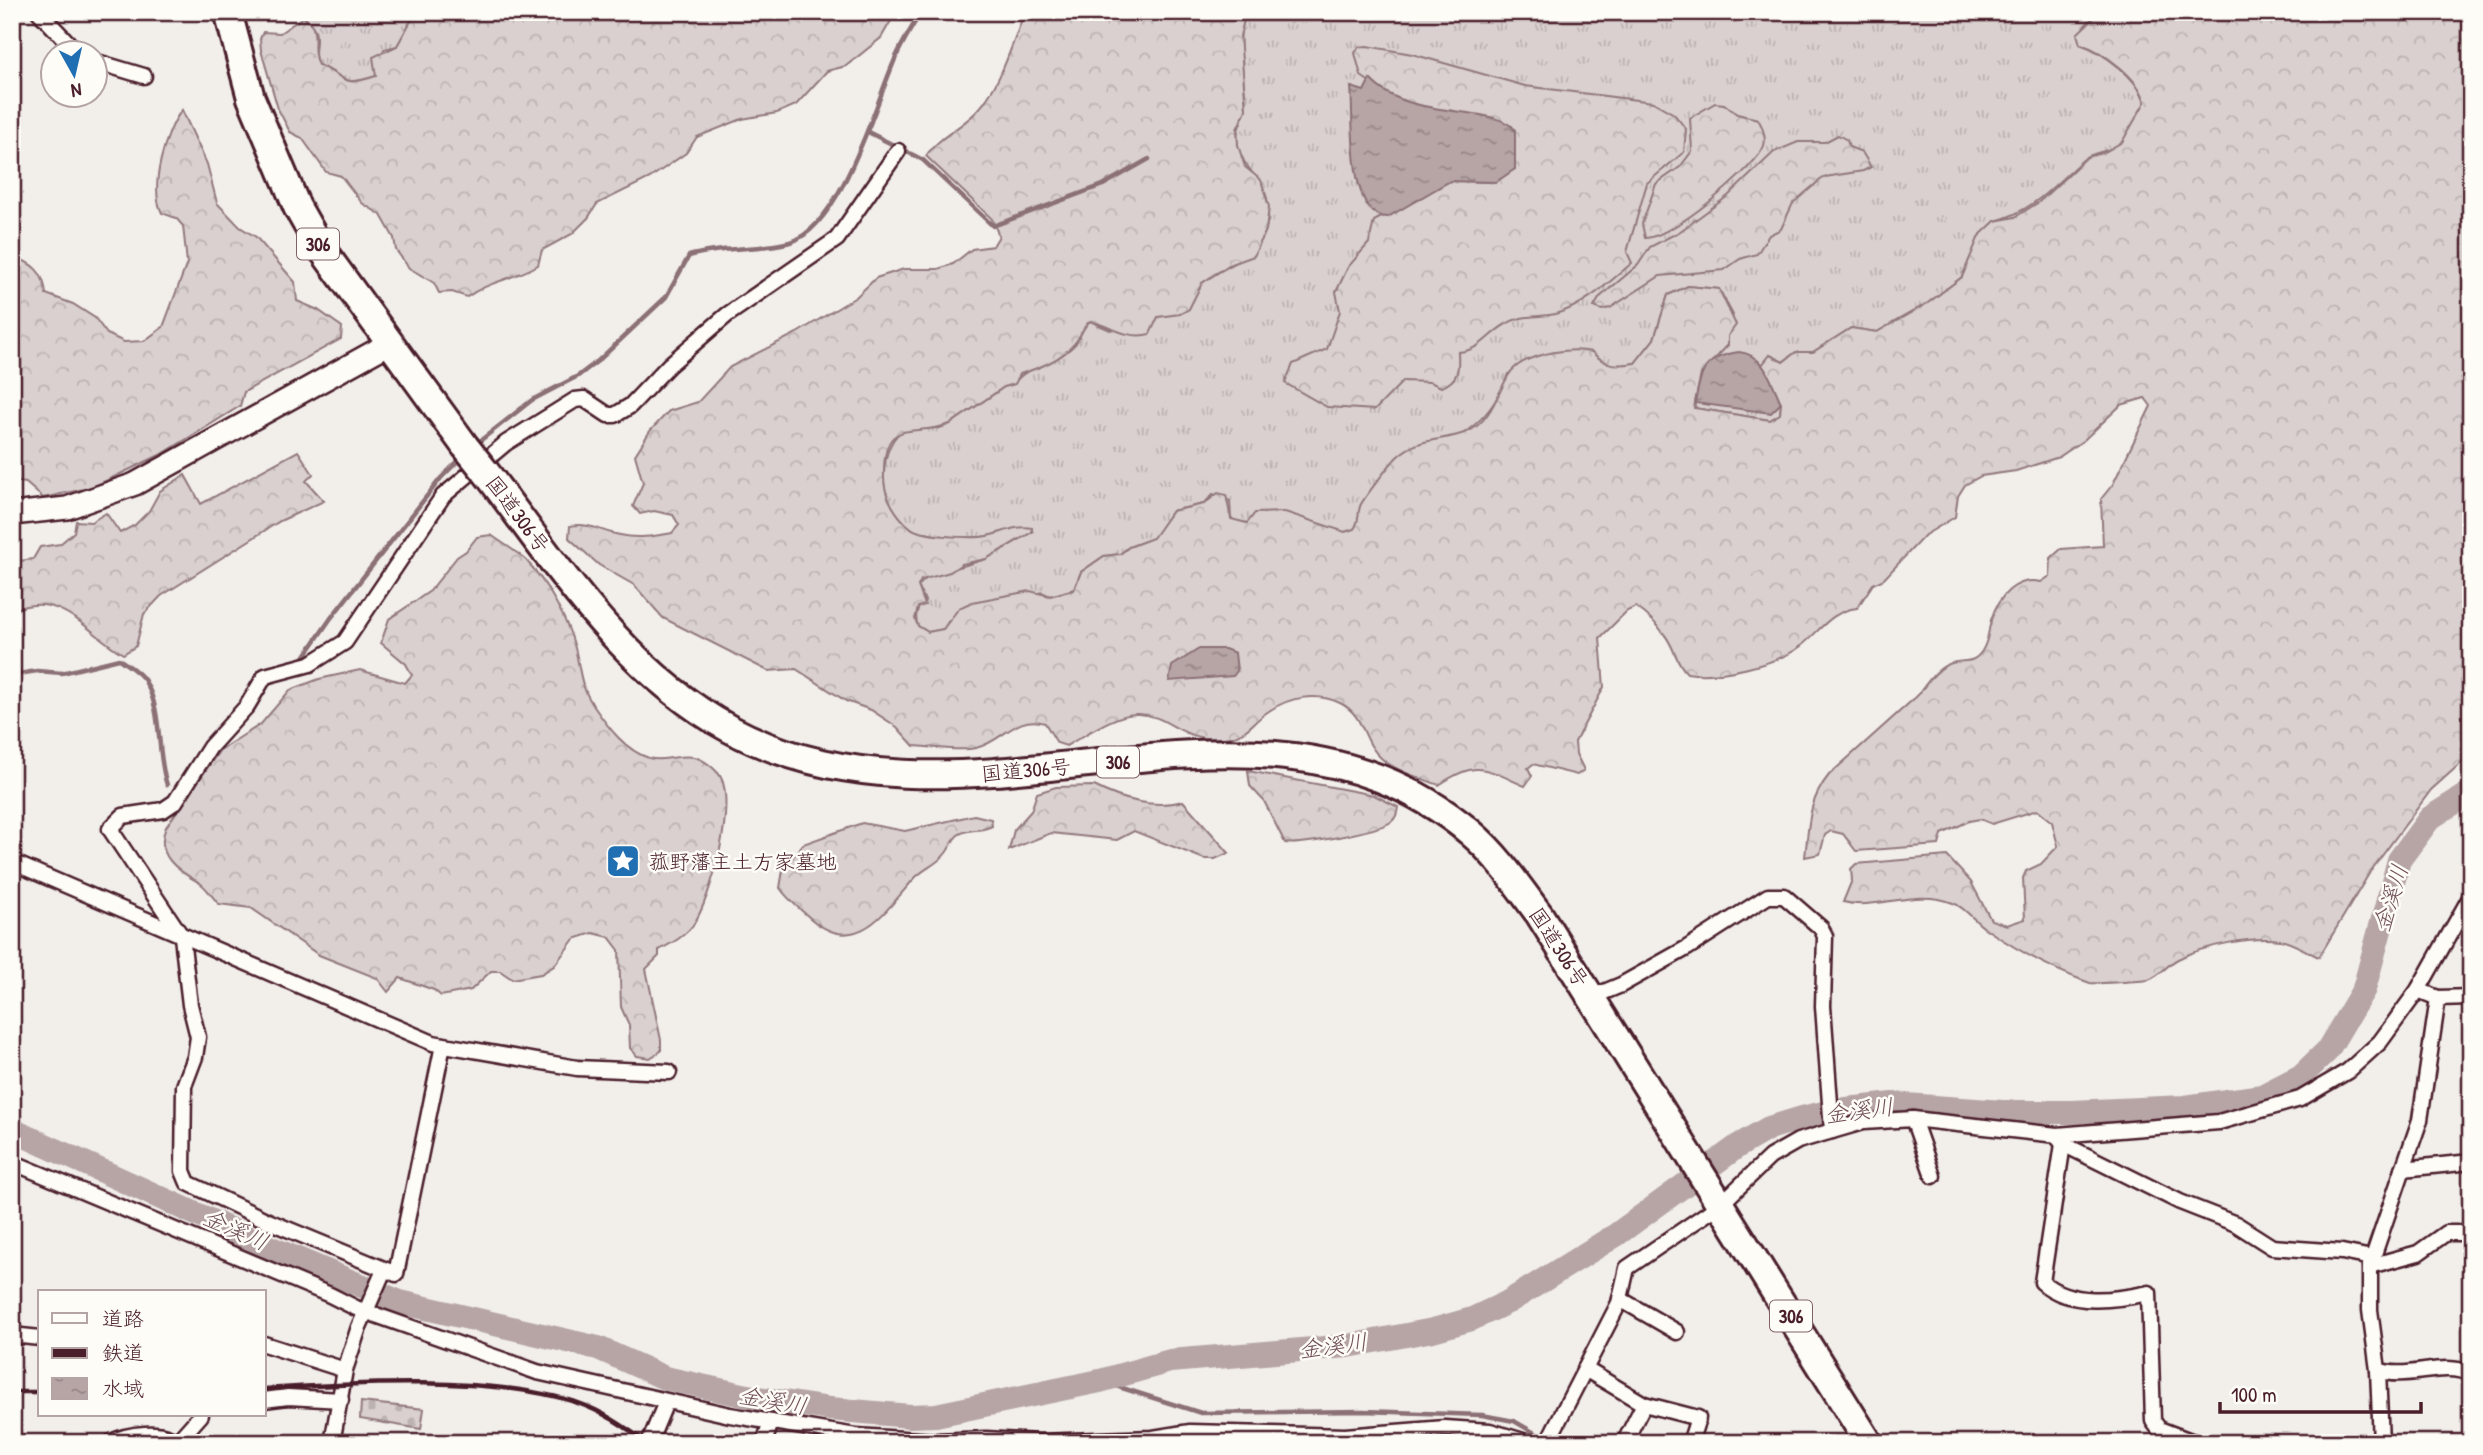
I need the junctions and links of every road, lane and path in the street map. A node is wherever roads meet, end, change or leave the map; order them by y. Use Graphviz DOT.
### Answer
graph roads {
  1 [pos="39,12"];
  2 [pos="228,12"];
  3 [pos="64,38"];
  4 [pos="108,65"];
  5 [pos="144,76"];
  6 [pos="898,151"];
  7 [pos="390,343"];
  8 [pos="12,514"];
  9 [pos="12,862"];
  10 [pos="2471,896"];
  11 [pos="182,937"];
  12 [pos="2418,990"];
  13 [pos="1592,997"];
  14 [pos="2471,997"];
  15 [pos="2438,998"];
  16 [pos="443,1045"];
  17 [pos="669,1072"];
  18 [pos="1913,1119"];
  19 [pos="1831,1127"];
  20 [pos="2060,1140"];
  21 [pos="12,1162"];
  22 [pos="2471,1162"];
  23 [pos="2403,1169"];
  24 [pos="1933,1177"];
  25 [pos="1717,1196"];
  26 [pos="2471,1233"];
  27 [pos="2371,1262"];
  28 [pos="382,1273"];
  29 [pos="1620,1299"];
  30 [pos="366,1309"];
  31 [pos="1677,1332"];
  32 [pos="12,1335"];
  33 [pos="38,1338"];
  34 [pos="266,1345"];
  35 [pos="1585,1369"];
  36 [pos="345,1370"];
  37 [pos="2378,1370"];
  38 [pos="2471,1374"];
  39 [pos="266,1400"];
  40 [pos="341,1400"];
  41 [pos="666,1402"];
  42 [pos="1644,1404"];
  43 [pos="200,1416"];
  44 [pos="771,1422"];
  45 [pos="1550,1437"];
  46 [pos="912,1439"];
  47 [pos="1093,1442"];
  48 [pos="110,1443"];
  49 [pos="177,1443"];
  50 [pos="332,1443"];
  51 [pos="649,1443"];
  52 [pos="764,1443"];
  53 [pos="1530,1443"];
  54 [pos="1624,1443"];
  55 [pos="1690,1443"];
  56 [pos="1869,1443"];
  57 [pos="2196,1443"];
  58 [pos="2381,1443"];
  1 -- 3 [label="street"];
  2 -- 7 [label="highway, 国道306号 / 306"];
  4 -- 5 [label="street"];
  6 -- 11 [label="street"];
  7 -- 8 [label="street"];
  7 -- 13 [label="highway, 国道306号 / 306, bridge"];
  9 -- 11 [label="street"];
  10 -- 12 [label="street"];
  11 -- 16 [label="street"];
  11 -- 28 [label="street"];
  12 -- 15 [label="street"];
  12 -- 20 [label="street"];
  13 -- 19 [label="street"];
  13 -- 25 [label="highway, 国道306号 / 306"];
  14 -- 15 [label="street"];
  15 -- 23 [label="street"];
  16 -- 17 [label="street"];
  16 -- 28 [label="street"];
  18 -- 19 [label="street"];
  18 -- 20 [label="street"];
  18 -- 24 [label="street"];
  19 -- 25 [label="street"];
  20 -- 27 [label="street"];
  20 -- 57 [label="street"];
  21 -- 30 [label="street"];
  22 -- 23 [label="street"];
  23 -- 27 [label="street"];
  25 -- 29 [label="street"];
  25 -- 56 [label="highway, 国道306号 / 306"];
  26 -- 27 [label="street"];
  27 -- 37 [label="street"];
  28 -- 30 [label="street"];
  29 -- 31 [label="street"];
  29 -- 35 [label="street"];
  30 -- 36 [label="street"];
  30 -- 41 [label="street"];
  32 -- 33 [label="street"];
  34 -- 36 [label="street"];
  35 -- 42 [label="street"];
  35 -- 45 [label="street"];
  36 -- 40 [label="street"];
  37 -- 38 [label="street"];
  37 -- 58 [label="street"];
  39 -- 40 [label="street"];
  40 -- 50 [label="street"];
  41 -- 44 [label="street"];
  41 -- 51 [label="street"];
  42 -- 54 [label="street"];
  42 -- 55 [label="street"];
  43 -- 49 [label="street"];
  44 -- 46 [label="street"];
  44 -- 52 [label="street"];
  46 -- 47 [label="street"];
  47 -- 53 [label="street"];
  48 -- 49 [label="street"];
}
